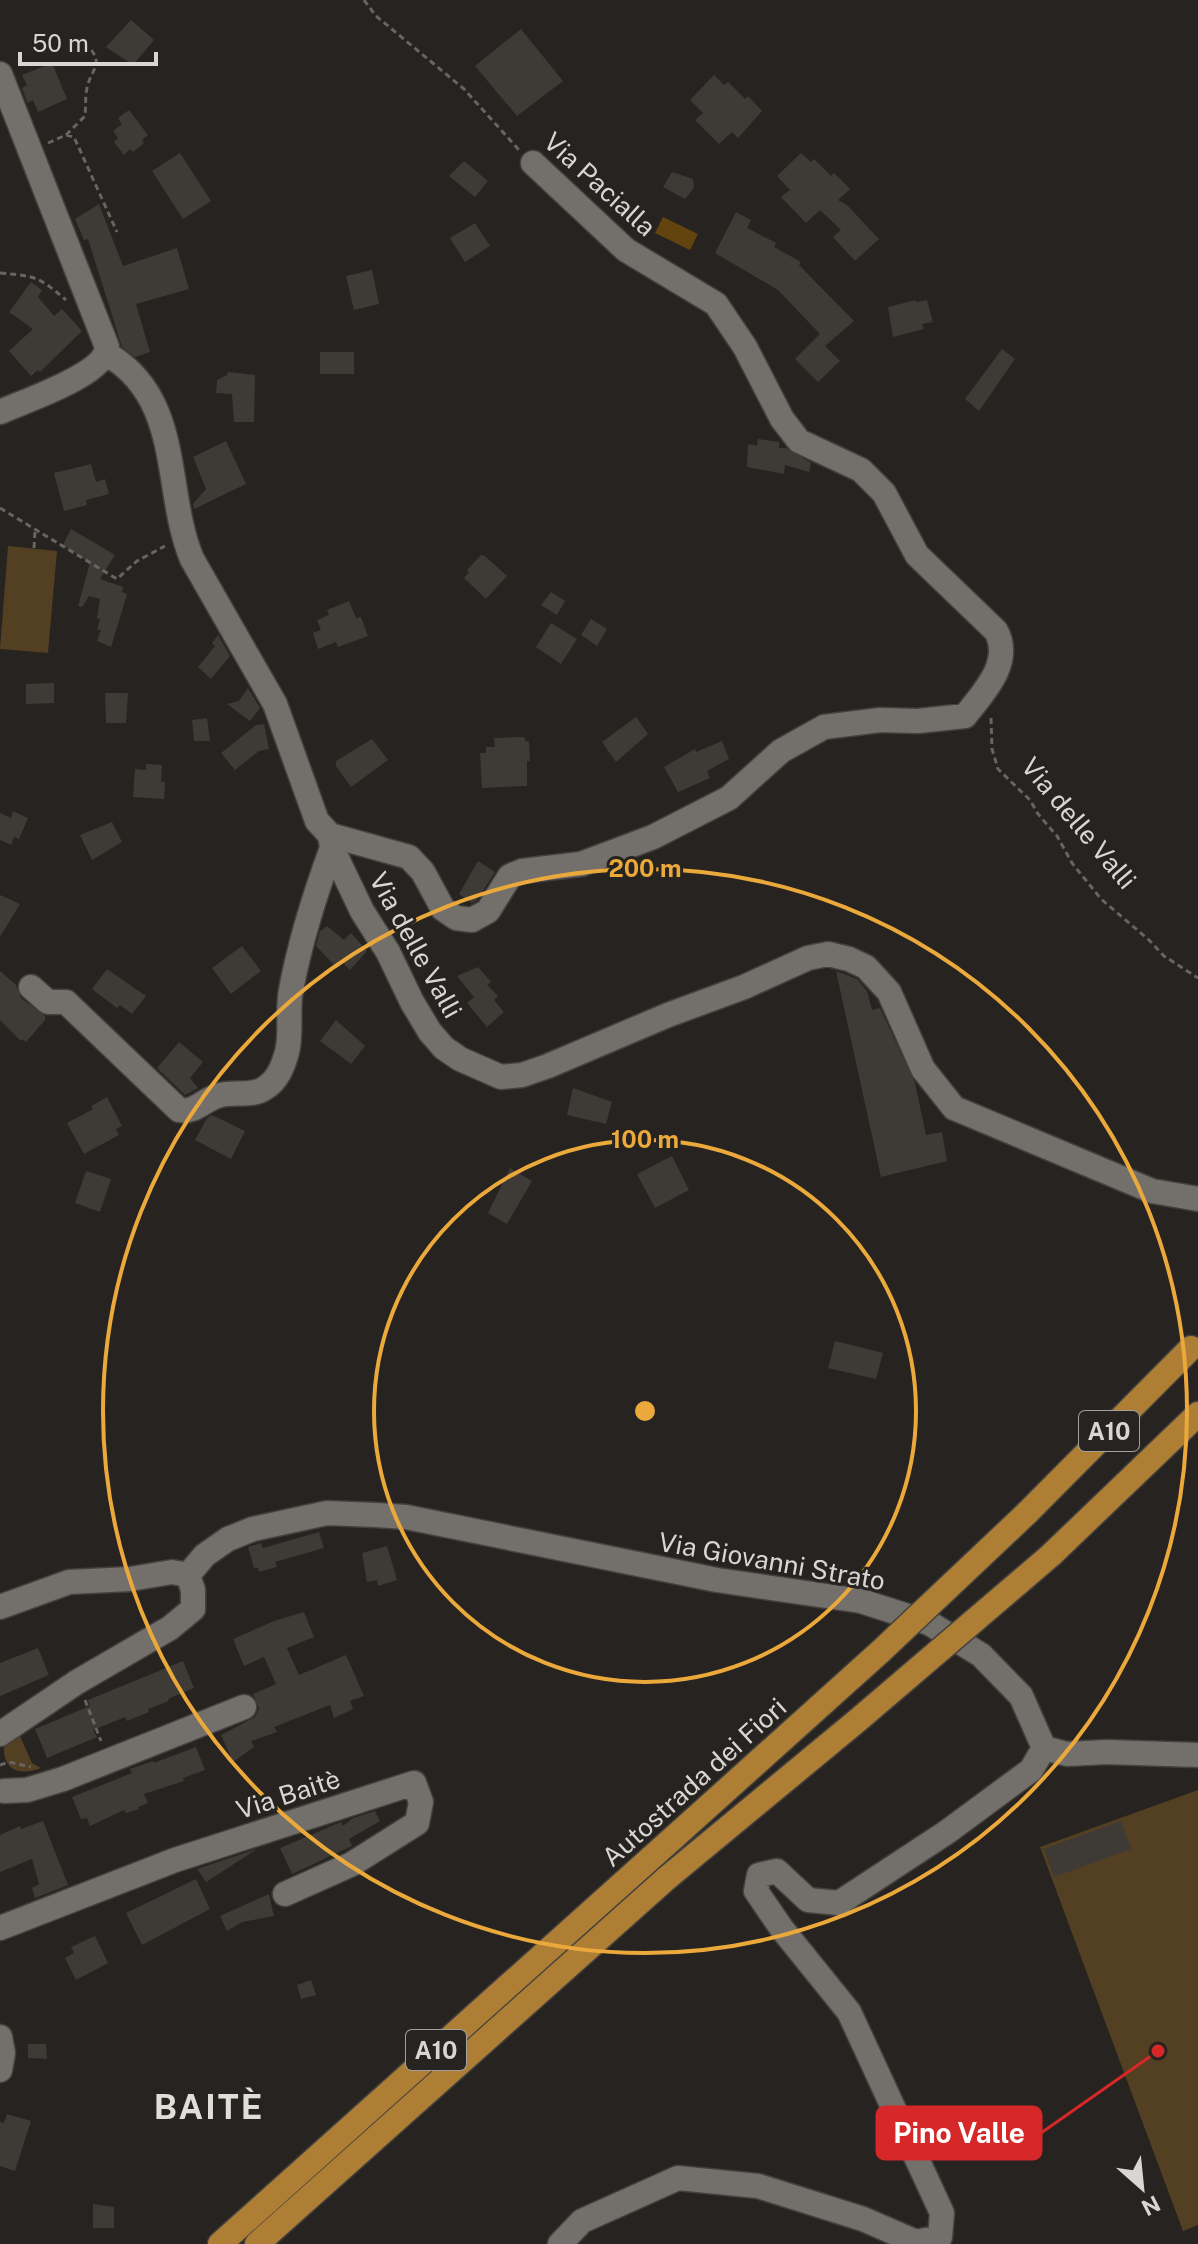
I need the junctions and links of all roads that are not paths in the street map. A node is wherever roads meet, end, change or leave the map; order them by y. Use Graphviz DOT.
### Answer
graph roads {
  1 [pos="0,74"];
  2 [pos="533,163"];
  3 [pos="107,354"];
  4 [pos="0,412"];
  5 [pos="1003,655"];
  6 [pos="331,841"];
  7 [pos="31,987"];
  8 [pos="1198,1199"];
  9 [pos="1191,1348"];
  10 [pos="1198,1414"];
  11 [pos="188,1575"];
  12 [pos="0,1607"];
  13 [pos="244,1707"];
  14 [pos="0,1734"];
  15 [pos="1044,1748"];
  16 [pos="1198,1755"];
  17 [pos="1,1790"];
  18 [pos="285,1894"];
  19 [pos="0,1928"];
  20 [pos="0,2037"];
  21 [pos="0,2070"];
  22 [pos="220,2244"];
  23 [pos="257,2244"];
  24 [pos="560,2244"];
  1 -- 3 [label="street"];
  2 -- 5 [label="street, Via Pacialla"];
  3 -- 4 [label="street"];
  3 -- 6 [label="street, Via delle Valli"];
  5 -- 6 [label="street, Via delle Valli"];
  6 -- 7 [label="street"];
  6 -- 8 [label="street, Via delle Valli"];
  9 -- 22 [label="highway, Autostrada dei Fiori / A10, bridge"];
  10 -- 23 [label="highway, Autostrada dei Fiori / A10, bridge"];
  11 -- 12 [label="street"];
  11 -- 14 [label="street"];
  11 -- 15 [label="street, Via Giovanni Strato"];
  13 -- 17 [label="street"];
  15 -- 16 [label="street"];
  15 -- 24 [label="street"];
  18 -- 19 [label="street, Via Baitè"];
  20 -- 21 [label="street"];
}
